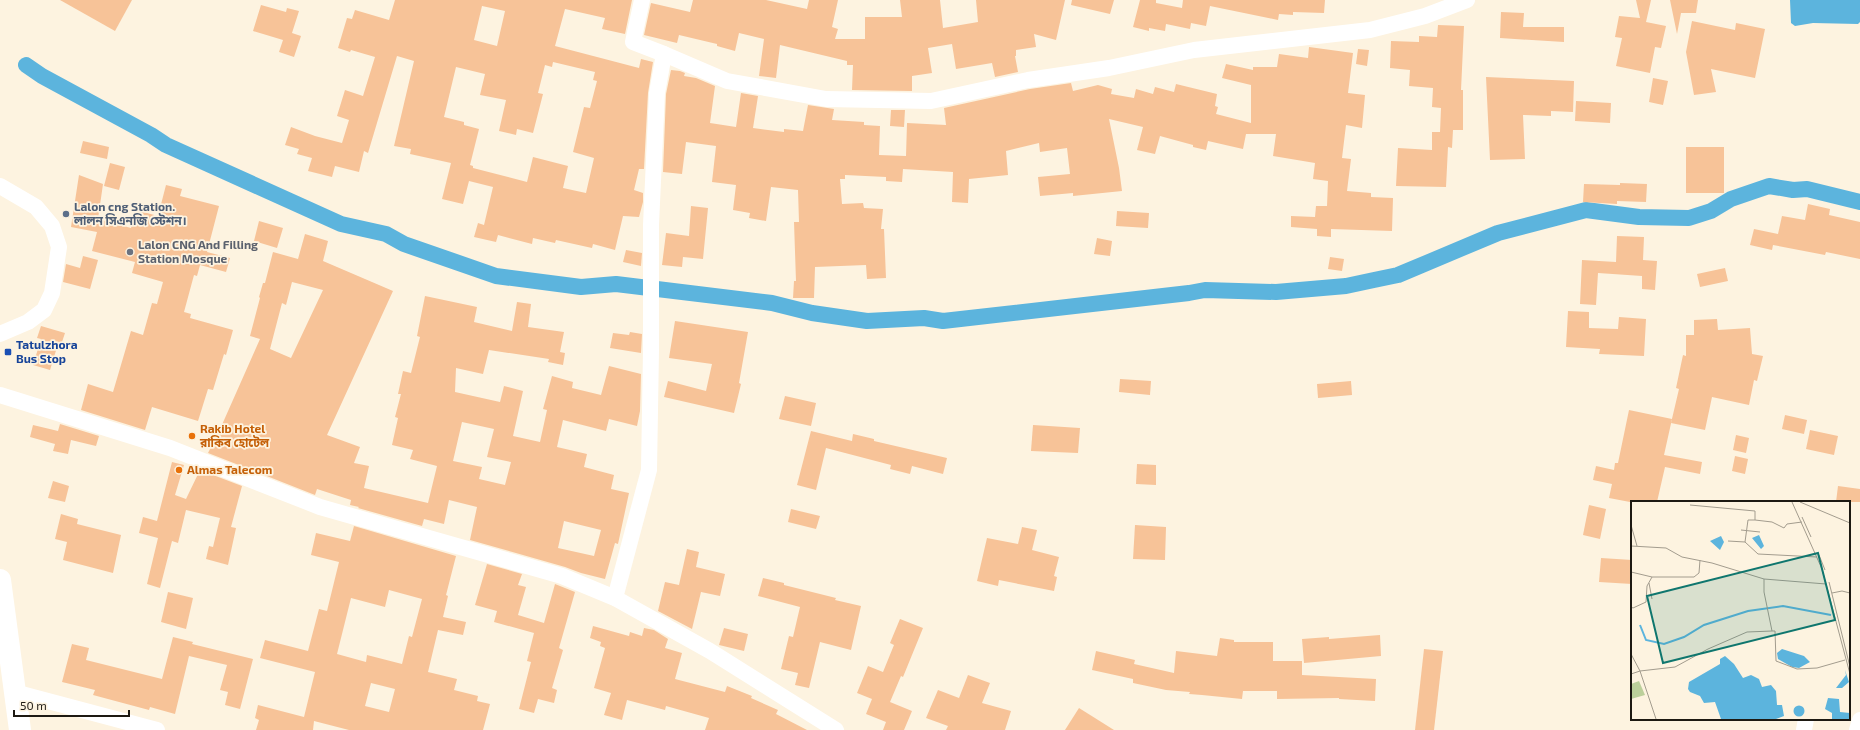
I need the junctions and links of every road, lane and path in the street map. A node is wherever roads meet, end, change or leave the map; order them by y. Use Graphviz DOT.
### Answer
graph roads {
  1 [pos="642,0"];
  2 [pos="1467,0"];
  3 [pos="664,54"];
  4 [pos="0,186"];
  5 [pos="0,334"];
  6 [pos="0,395"];
  7 [pos="0,580"];
  8 [pos="615,598"];
  9 [pos="14,692"];
  10 [pos="1806,720"];
  11 [pos="1860,720"];
  12 [pos="20,730"];
  13 [pos="157,730"];
  14 [pos="836,730"];
  15 [pos="1804,730"];
  16 [pos="1857,730"];
  1 -- 3 [label="street"];
  2 -- 3 [label="street"];
  3 -- 8 [label="street"];
  4 -- 5 [label="street"];
  6 -- 8 [label="street"];
  7 -- 9 [label="highway"];
  8 -- 14 [label="street"];
  9 -- 12 [label="highway"];
  9 -- 13 [label="street"];
  10 -- 15 [label="street"];
  11 -- 16 [label="street"];
}
